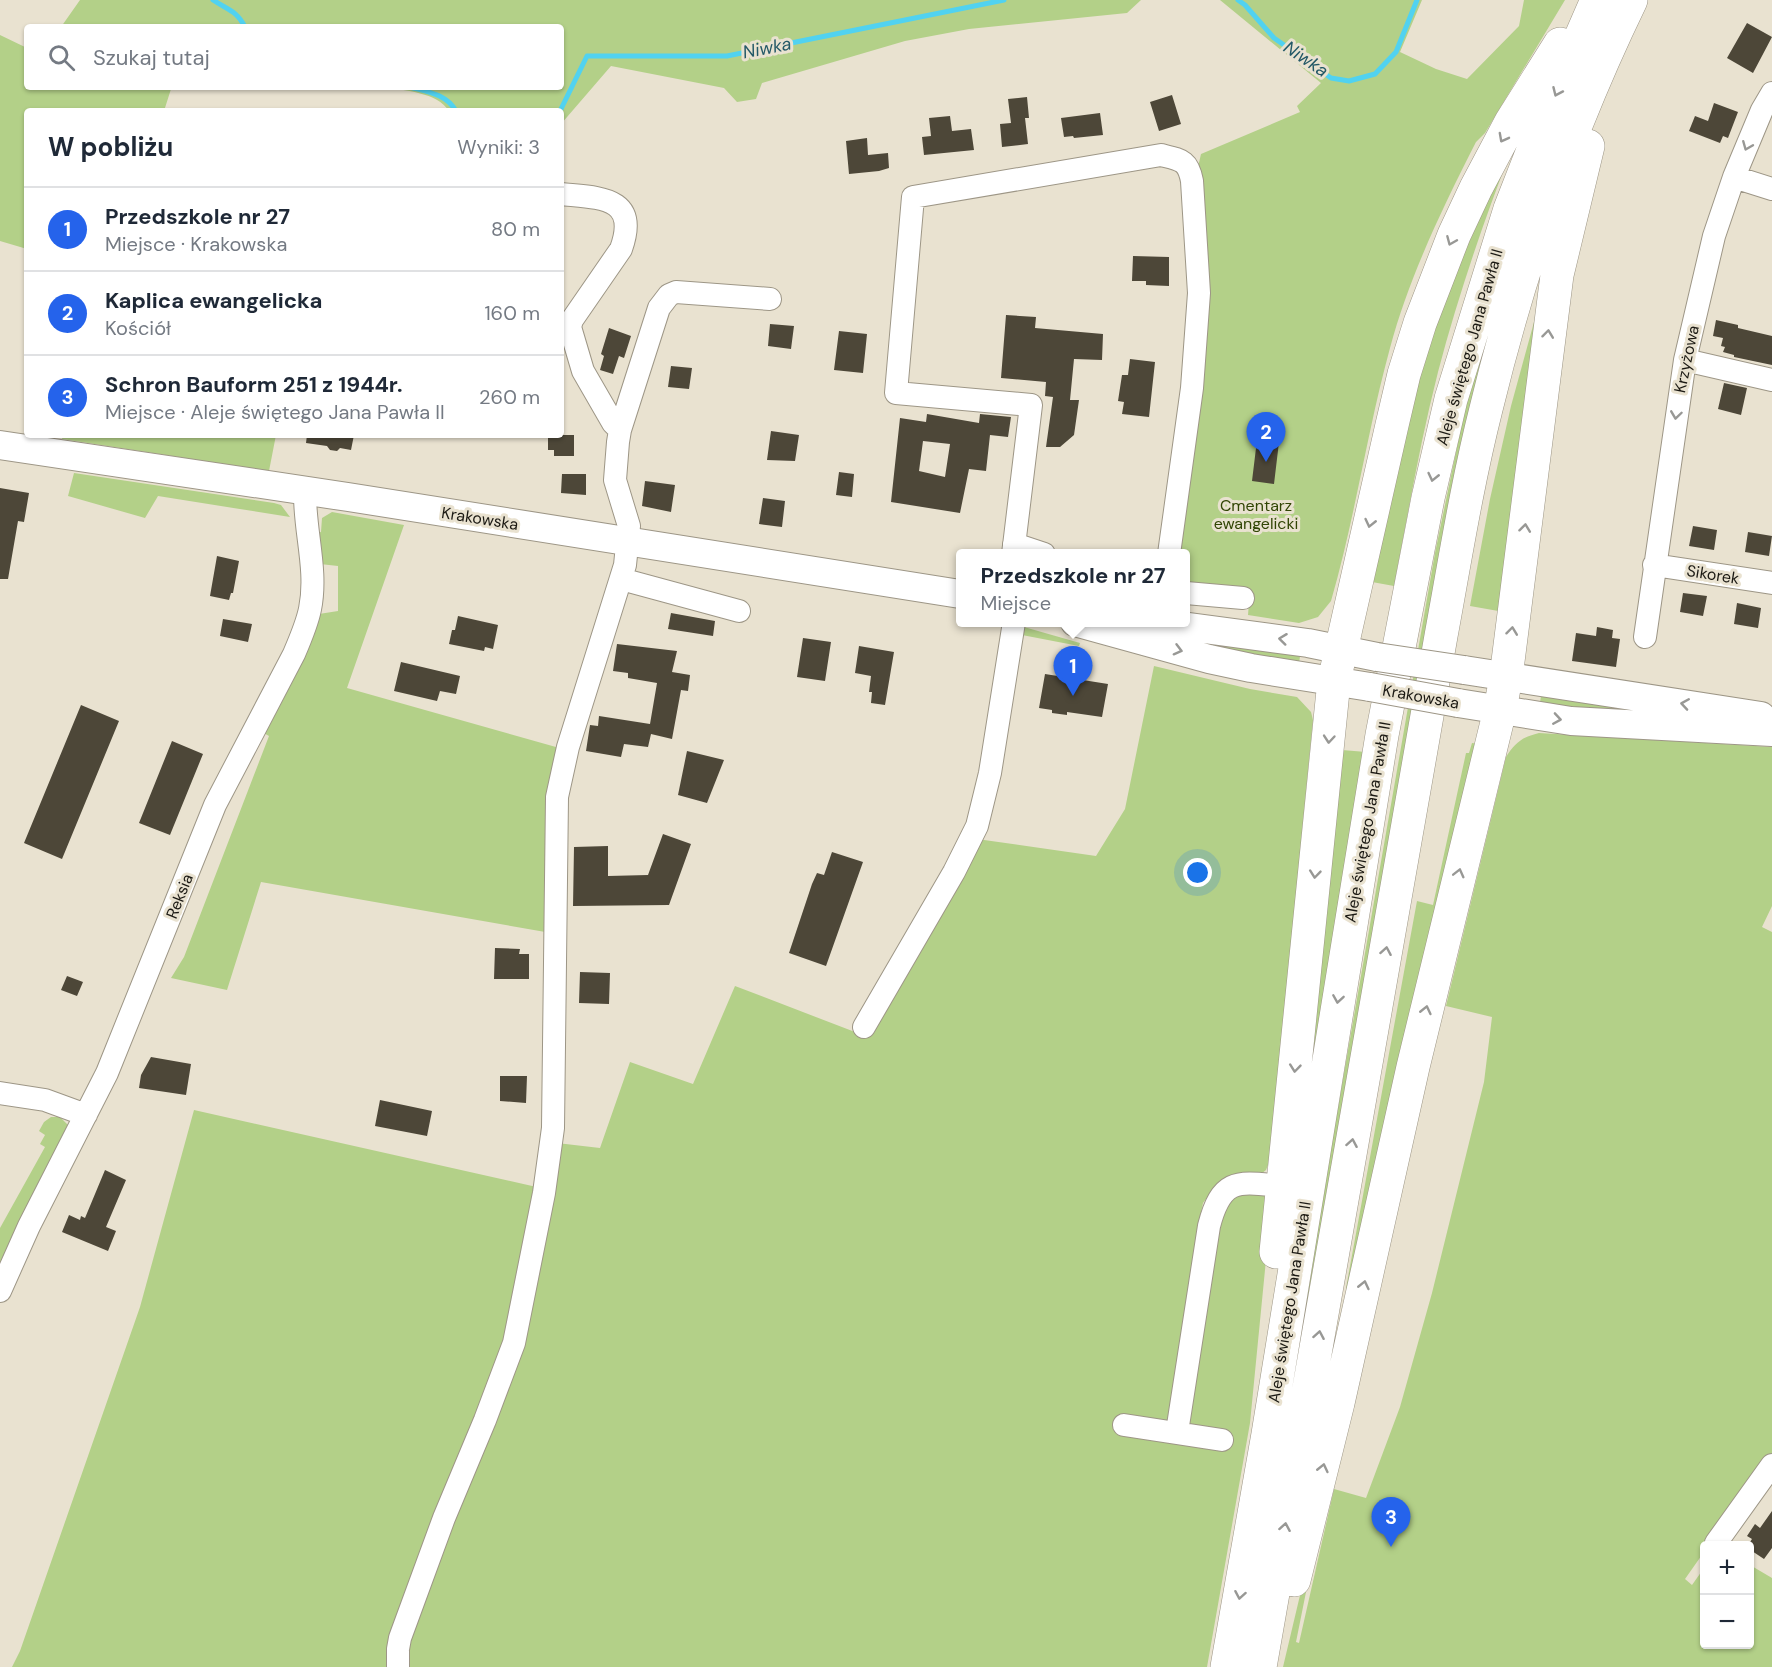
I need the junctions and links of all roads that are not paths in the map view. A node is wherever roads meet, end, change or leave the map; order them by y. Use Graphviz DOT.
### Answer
graph roads {
  1 [pos="1590,0"];
  2 [pos="1617,6"];
  3 [pos="1772,93"];
  4 [pos="1734,177"];
  5 [pos="1772,189"];
  6 [pos="564,194"];
  7 [pos="770,299"];
  8 [pos="1685,360"];
  9 [pos="1772,380"];
  10 [pos="620,430"];
  11 [pos="0,445"];
  12 [pos="305,491"];
  13 [pos="628,542"];
  14 [pos="1014,549"];
  15 [pos="1170,549"];
  16 [pos="1654,565"];
  17 [pos="621,579"];
  18 [pos="1772,583"];
  19 [pos="956,593"];
  20 [pos="1190,593"];
  21 [pos="1243,598"];
  22 [pos="739,611"];
  23 [pos="1013,627"];
  24 [pos="1094,627"];
  25 [pos="1188,627"];
  26 [pos="1645,637"];
  27 [pos="1341,649"];
  28 [pos="1506,677"];
  29 [pos="1334,681"];
  30 [pos="1500,710"];
  31 [pos="1772,718"];
  32 [pos="1772,732"];
  33 [pos="864,1027"];
  34 [pos="0,1093"];
  35 [pos="86,1115"];
  36 [pos="1283,1186"];
  37 [pos="0,1291"];
  38 [pos="1124,1425"];
  39 [pos="1177,1432"];
  40 [pos="1268,1434"];
  41 [pos="1222,1440"];
  42 [pos="1772,1465"];
  43 [pos="1717,1541"];
  44 [pos="398,1667"];
  45 [pos="1227,1667"];
  46 [pos="1260,1667"];
  47 [pos="1270,1667"];
  1 -- 27 [label="highway, one-way"];
  28 -- 2 [label="highway, one-way"];
  2 -- 40 [label="highway, Aleje świętego Jana Pawła II, one-way"];
  46 -- 2 [label="highway, Aleje świętego Jana Pawła II, one-way"];
  3 -- 4 [label="street, Krzyżowa, one-way"];
  4 -- 5 [label="street"];
  4 -- 8 [label="street, Krzyżowa"];
  6 -- 10 [label="street"];
  7 -- 10 [label="street"];
  8 -- 9 [label="street"];
  8 -- 16 [label="street, Krzyżowa, one-way"];
  10 -- 13 [label="street"];
  11 -- 12 [label="main road, Krakowska"];
  12 -- 13 [label="main road, Krakowska"];
  12 -- 35 [label="street, Reksia"];
  13 -- 17 [label="street"];
  13 -- 19 [label="main road, Krakowska"];
  14 -- 15 [label="street"];
  16 -- 18 [label="street, Sikorek"];
  16 -- 26 [label="street, Krzyżowa"];
  17 -- 22 [label="street"];
  17 -- 44 [label="street"];
  20 -- 21 [label="street"];
  23 -- 33 [label="street"];
  24 -- 29 [label="main road, Krakowska, one-way"];
  27 -- 25 [label="main road, Krakowska, one-way"];
  27 -- 28 [label="main road, Krakowska, bridge"];
  27 -- 29 [label="highway"];
  28 -- 30 [label="highway"];
  31 -- 28 [label="main road, Krakowska, one-way"];
  29 -- 30 [label="main road, Krakowska, bridge"];
  29 -- 36 [label="highway, one-way"];
  30 -- 32 [label="main road, Krakowska, one-way"];
  47 -- 30 [label="highway, one-way"];
  34 -- 35 [label="street"];
  35 -- 37 [label="street, Reksia"];
  36 -- 39 [label="street"];
  36 -- 40 [label="highway"];
  38 -- 39 [label="street"];
  39 -- 41 [label="street"];
  40 -- 45 [label="highway, Aleje świętego Jana Pawła II, one-way"];
  42 -- 43 [label="street"];
}
